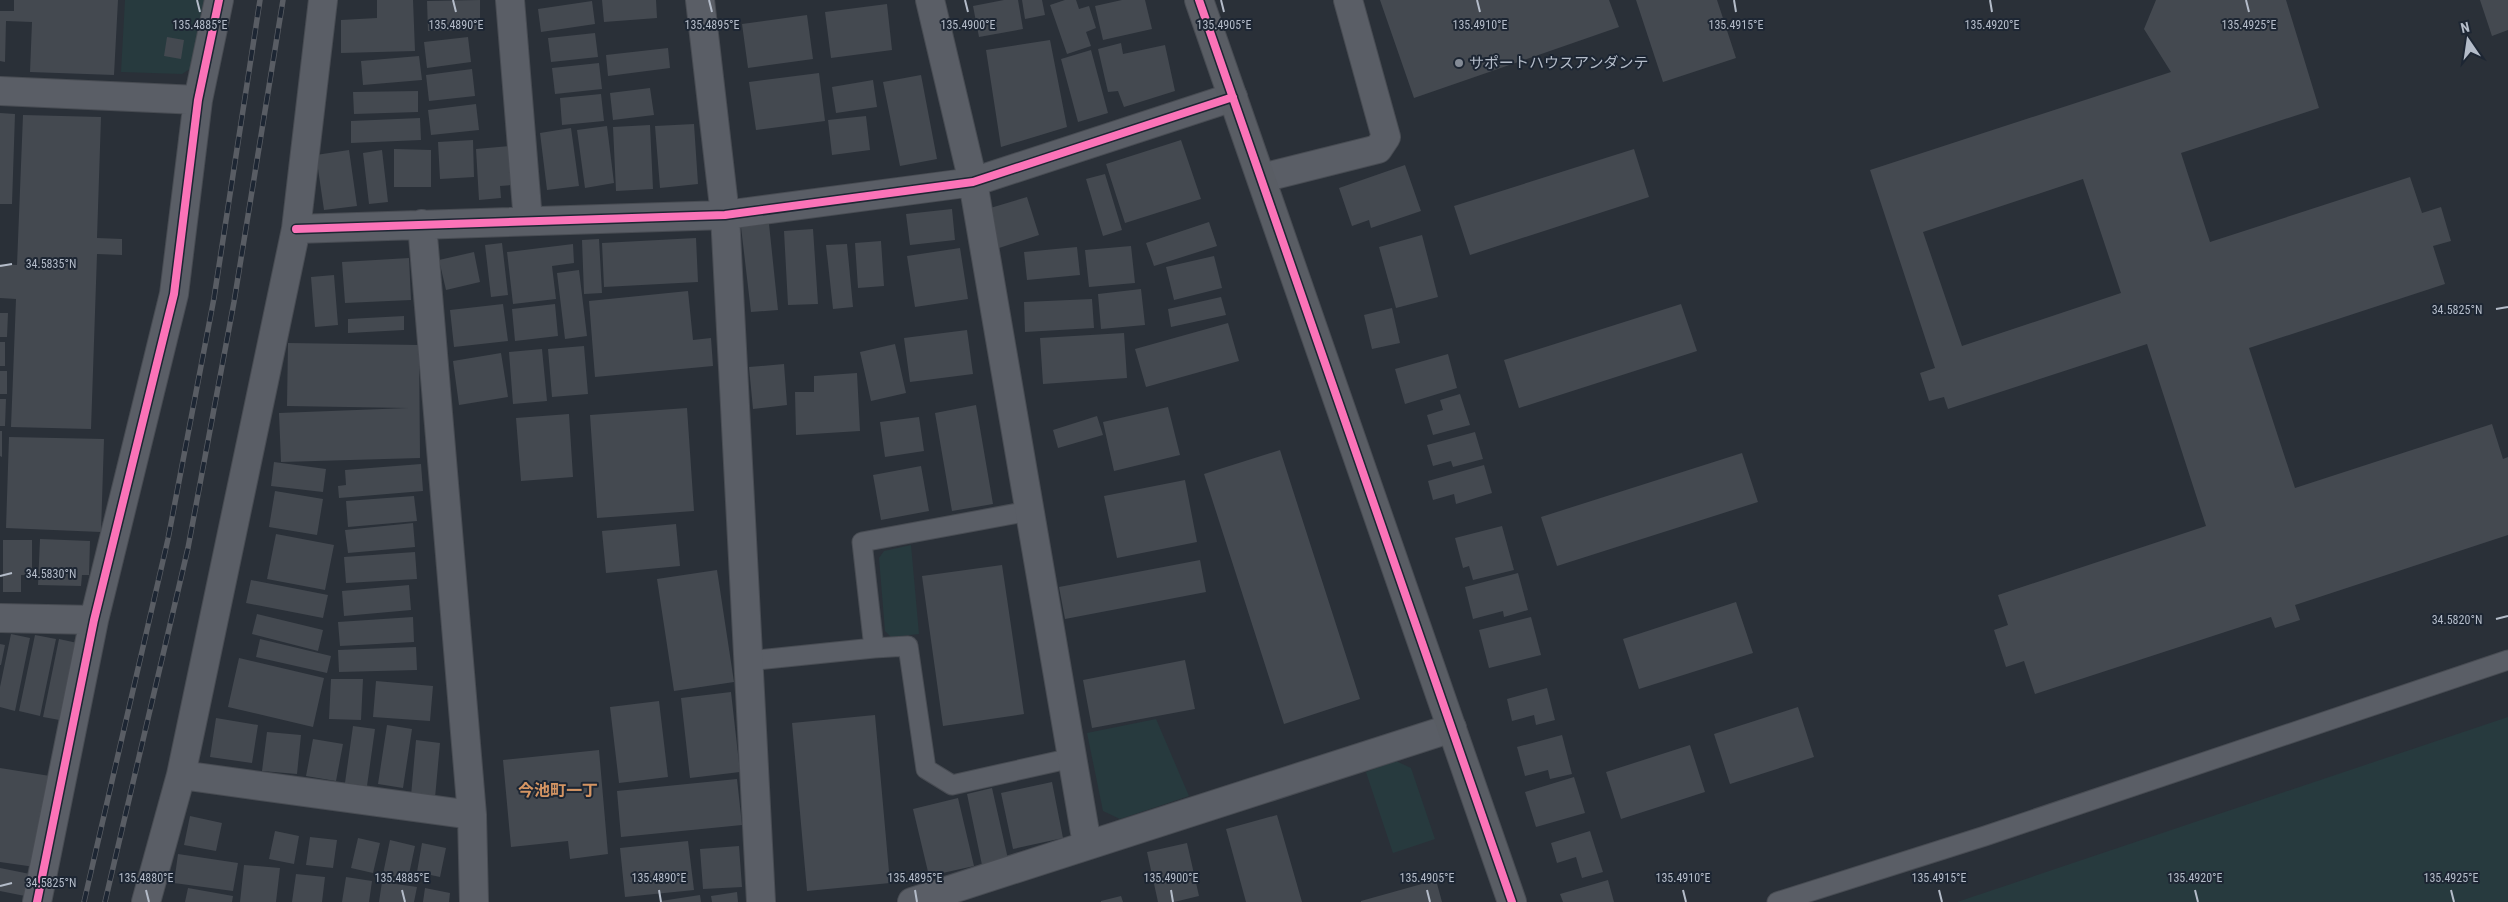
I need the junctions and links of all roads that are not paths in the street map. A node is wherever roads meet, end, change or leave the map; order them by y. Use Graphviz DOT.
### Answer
graph roads {
  1 [pos="219,0"];
  2 [pos="323,0"];
  3 [pos="510,0"];
  4 [pos="700,0"];
  5 [pos="930,0"];
  6 [pos="1199,0"];
  7 [pos="1348,0"];
  8 [pos="0,91"];
  9 [pos="1233,97"];
  10 [pos="198,100"];
  11 [pos="1262,178"];
  12 [pos="973,182"];
  13 [pos="725,215"];
  14 [pos="528,221"];
  15 [pos="422,224"];
  16 [pos="296,229"];
  17 [pos="1029,511"];
  18 [pos="0,618"];
  19 [pos="94,620"];
  20 [pos="874,648"];
  21 [pos="2508,660"];
  22 [pos="748,661"];
  23 [pos="1452,728"];
  24 [pos="1072,758"];
  25 [pos="181,775"];
  26 [pos="472,815"];
  27 [pos="1087,844"];
  28 [pos="37,902"];
  29 [pos="146,902"];
  30 [pos="474,902"];
  31 [pos="761,902"];
  32 [pos="912,902"];
  33 [pos="1512,902"];
  34 [pos="1777,902"];
  1 -- 10 [label="street"];
  2 -- 16 [label="street"];
  3 -- 14 [label="street"];
  4 -- 13 [label="street"];
  5 -- 12 [label="street"];
  6 -- 9 [label="street"];
  7 -- 11 [label="street"];
  8 -- 10 [label="street"];
  9 -- 11 [label="street"];
  9 -- 12 [label="street"];
  10 -- 19 [label="street"];
  11 -- 23 [label="street"];
  12 -- 13 [label="street"];
  12 -- 17 [label="street"];
  13 -- 14 [label="street"];
  13 -- 22 [label="street"];
  14 -- 15 [label="street"];
  15 -- 16 [label="street"];
  15 -- 26 [label="street"];
  16 -- 25 [label="street"];
  17 -- 20 [label="lane"];
  17 -- 24 [label="street"];
  18 -- 19 [label="street"];
  19 -- 28 [label="street"];
  20 -- 22 [label="lane"];
  20 -- 24 [label="lane"];
  21 -- 34 [label="lane"];
  22 -- 31 [label="street"];
  23 -- 27 [label="street"];
  23 -- 33 [label="street"];
  24 -- 27 [label="street"];
  25 -- 26 [label="street"];
  25 -- 29 [label="street"];
  26 -- 30 [label="street"];
  27 -- 32 [label="street"];
}
